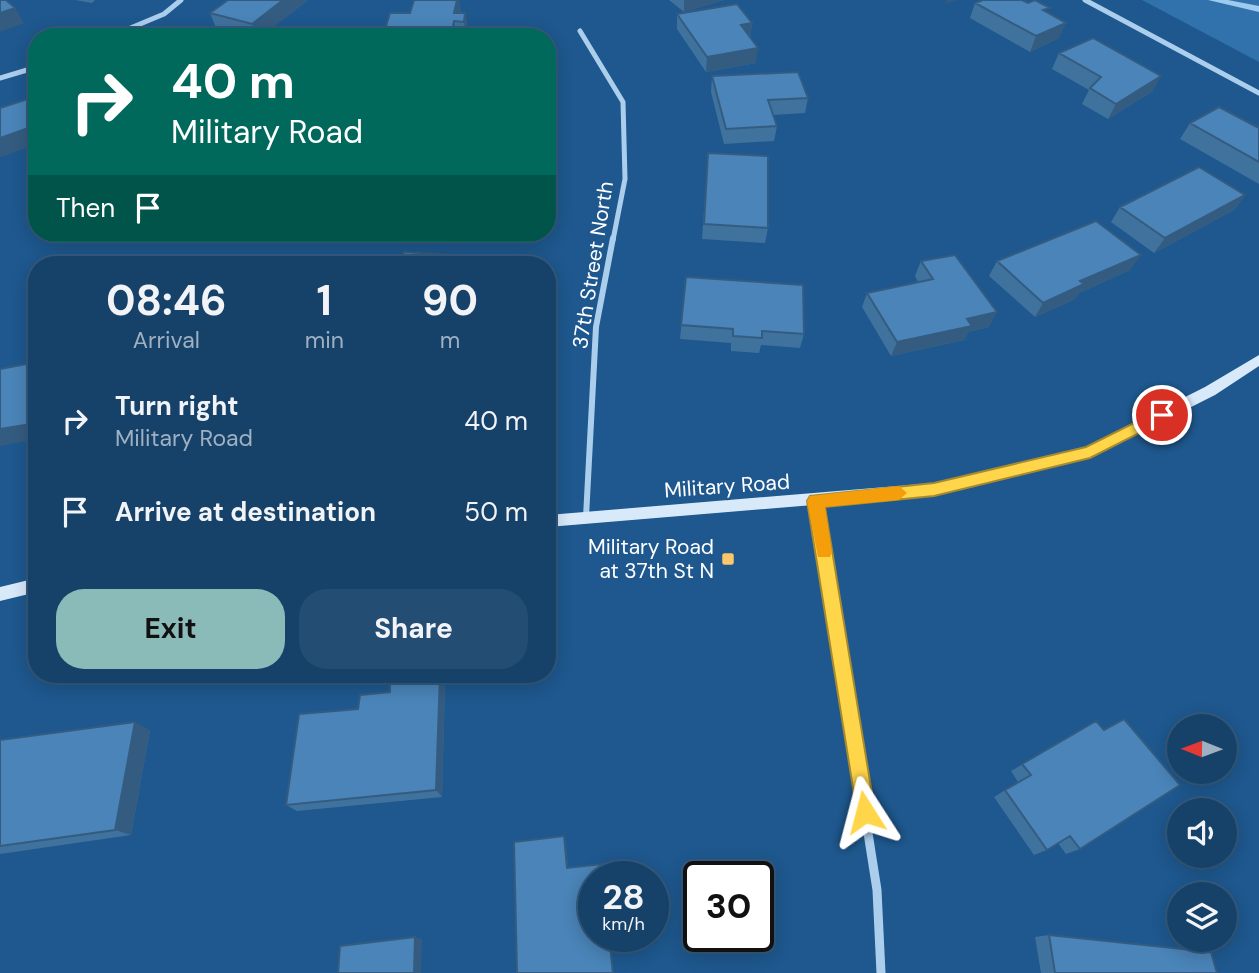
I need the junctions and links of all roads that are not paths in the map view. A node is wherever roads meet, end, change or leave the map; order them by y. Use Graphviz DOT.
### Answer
graph roads {
  1 [pos="181,0"];
  2 [pos="1085,0"];
  3 [pos="131,28"];
  4 [pos="580,31"];
  5 [pos="28,70"];
  6 [pos="0,78"];
  7 [pos="1259,93"];
  8 [pos="1259,360"];
  9 [pos="816,501"];
  10 [pos="586,517"];
  11 [pos="556,520"];
  12 [pos="28,588"];
  13 [pos="0,594"];
  14 [pos="881,973"];
  1 -- 3 [label="street"];
  2 -- 7 [label="street"];
  4 -- 10 [label="street, 37th Street North"];
  5 -- 6 [label="street"];
  8 -- 9 [label="main road, Military Road"];
  9 -- 10 [label="main road, Military Road"];
  9 -- 14 [label="street"];
  10 -- 11 [label="main road, Military Road"];
  12 -- 13 [label="main road"];
}
